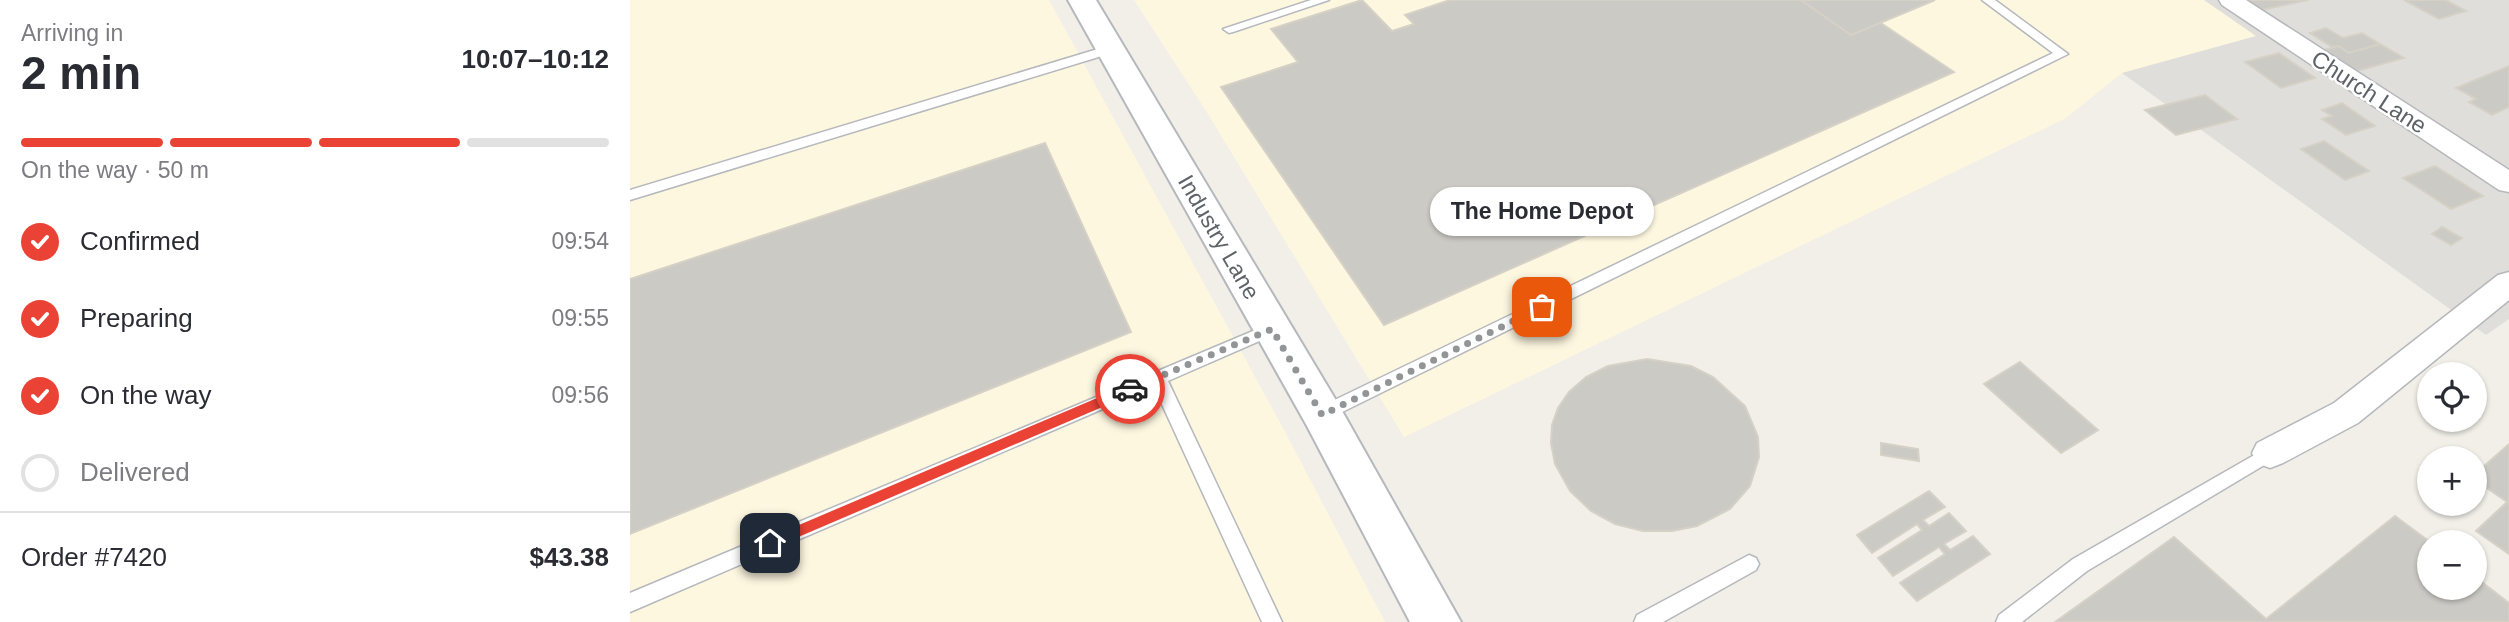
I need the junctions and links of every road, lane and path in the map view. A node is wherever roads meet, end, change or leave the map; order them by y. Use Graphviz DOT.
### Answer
graph roads {
  1 [pos="1082,0"];
  2 [pos="1323,0"];
  3 [pos="1988,0"];
  4 [pos="2230,0"];
  5 [pos="1229,29"];
  6 [pos="1111,49"];
  7 [pos="2509,183"];
  8 [pos="630,195"];
  9 [pos="2509,283"];
  10 [pos="1272,329"];
  11 [pos="1158,377"];
  12 [pos="1322,415"];
  13 [pos="2270,453"];
  14 [pos="1748,564"];
  15 [pos="630,603"];
  16 [pos="1272,622"];
  17 [pos="1436,622"];
  18 [pos="1644,622"];
  19 [pos="2006,622"];
  1 -- 6 [label="street, Industry Lane"];
  2 -- 5 [label="lane"];
  3 -- 12 [label="lane"];
  4 -- 7 [label="street, Church Lane"];
  6 -- 8 [label="lane"];
  6 -- 10 [label="street, Industry Lane"];
  9 -- 13 [label="street"];
  10 -- 11 [label="lane"];
  10 -- 12 [label="street, Industry Lane"];
  11 -- 15 [label="lane"];
  11 -- 16 [label="lane"];
  12 -- 17 [label="street, Industry Lane"];
  13 -- 19 [label="lane"];
  14 -- 18 [label="lane"];
}
